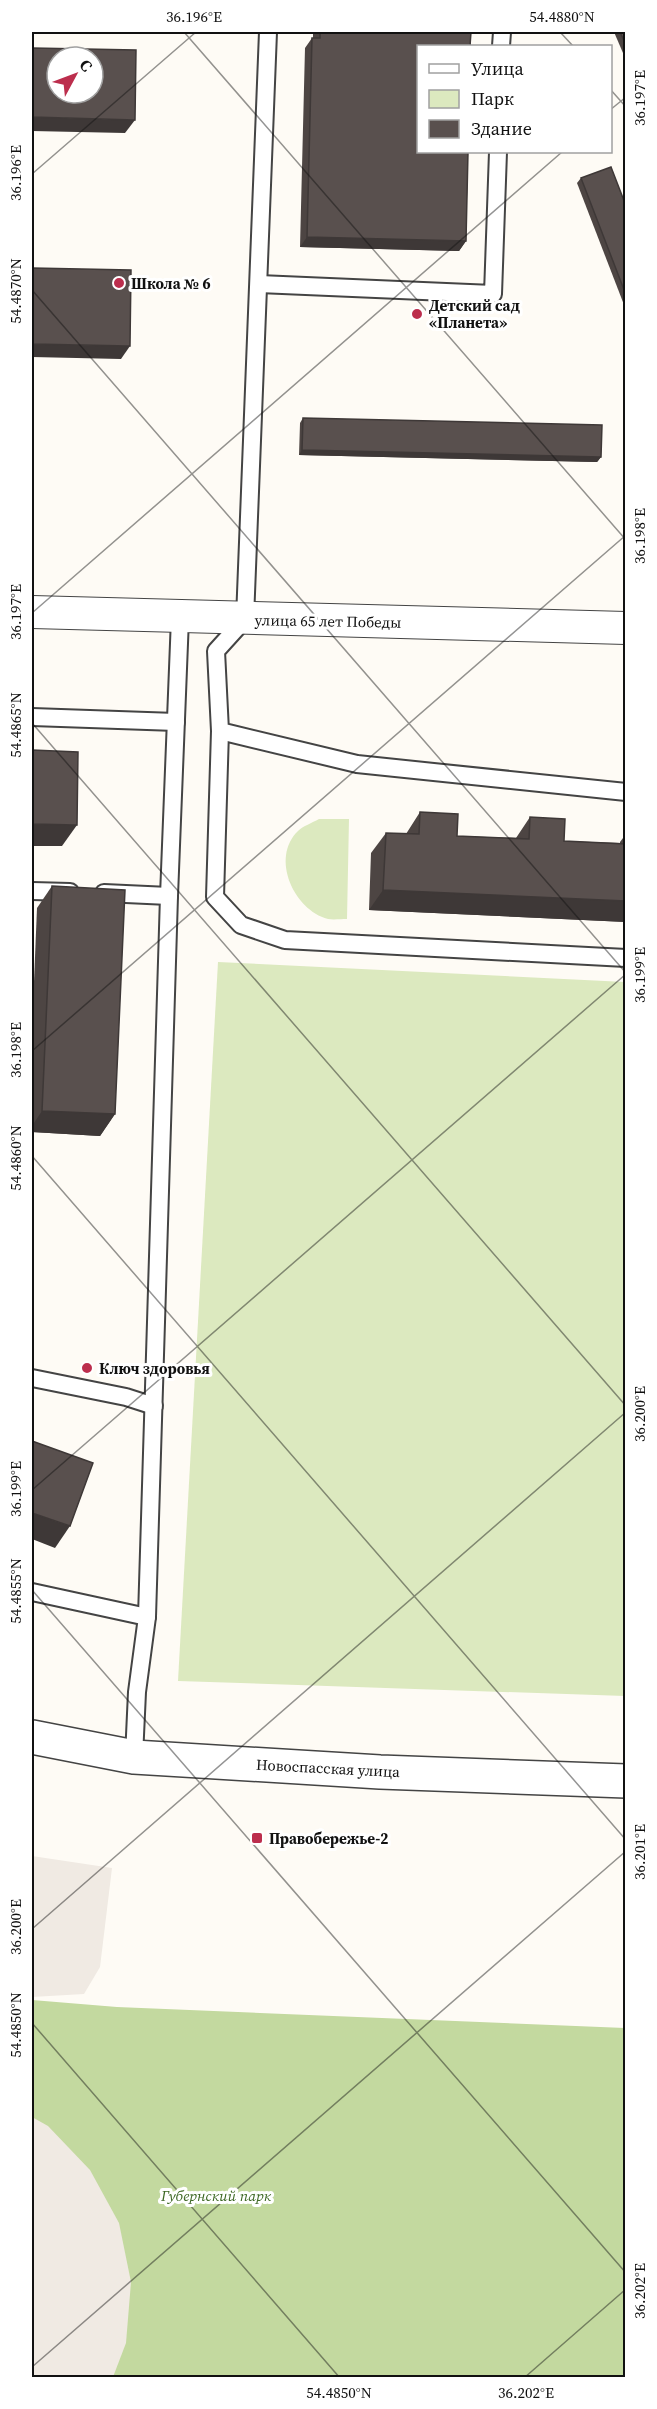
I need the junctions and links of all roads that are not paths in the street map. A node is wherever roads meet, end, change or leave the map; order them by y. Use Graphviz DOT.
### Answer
graph roads {
  1 [pos="268,32"];
  2 [pos="498,153"];
  3 [pos="258,284"];
  4 [pos="32,612"];
  5 [pos="180,618"];
  6 [pos="245,619"];
  7 [pos="626,628"];
  8 [pos="32,717"];
  9 [pos="176,722"];
  10 [pos="220,730"];
  11 [pos="626,792"];
  12 [pos="32,891"];
  13 [pos="169,896"];
  14 [pos="626,958"];
  15 [pos="32,1378"];
  16 [pos="154,1406"];
  17 [pos="32,1592"];
  18 [pos="147,1617"];
  19 [pos="32,1737"];
  20 [pos="134,1757"];
  21 [pos="626,1781"];
  1 -- 3 [label="lane"];
  2 -- 3 [label="lane"];
  3 -- 6 [label="lane"];
  4 -- 5 [label="street, улица 65 лет Победы"];
  5 -- 6 [label="street, улица 65 лет Победы"];
  5 -- 9 [label="lane"];
  6 -- 7 [label="street, улица 65 лет Победы"];
  6 -- 10 [label="lane"];
  8 -- 9 [label="lane"];
  9 -- 13 [label="lane"];
  10 -- 11 [label="lane"];
  10 -- 14 [label="lane"];
  12 -- 13 [label="lane"];
  13 -- 16 [label="lane"];
  15 -- 16 [label="lane"];
  16 -- 18 [label="lane"];
  17 -- 18 [label="lane"];
  18 -- 20 [label="lane"];
  19 -- 20 [label="street, Новоспасская улица"];
  20 -- 21 [label="street, Новоспасская улица"];
}
